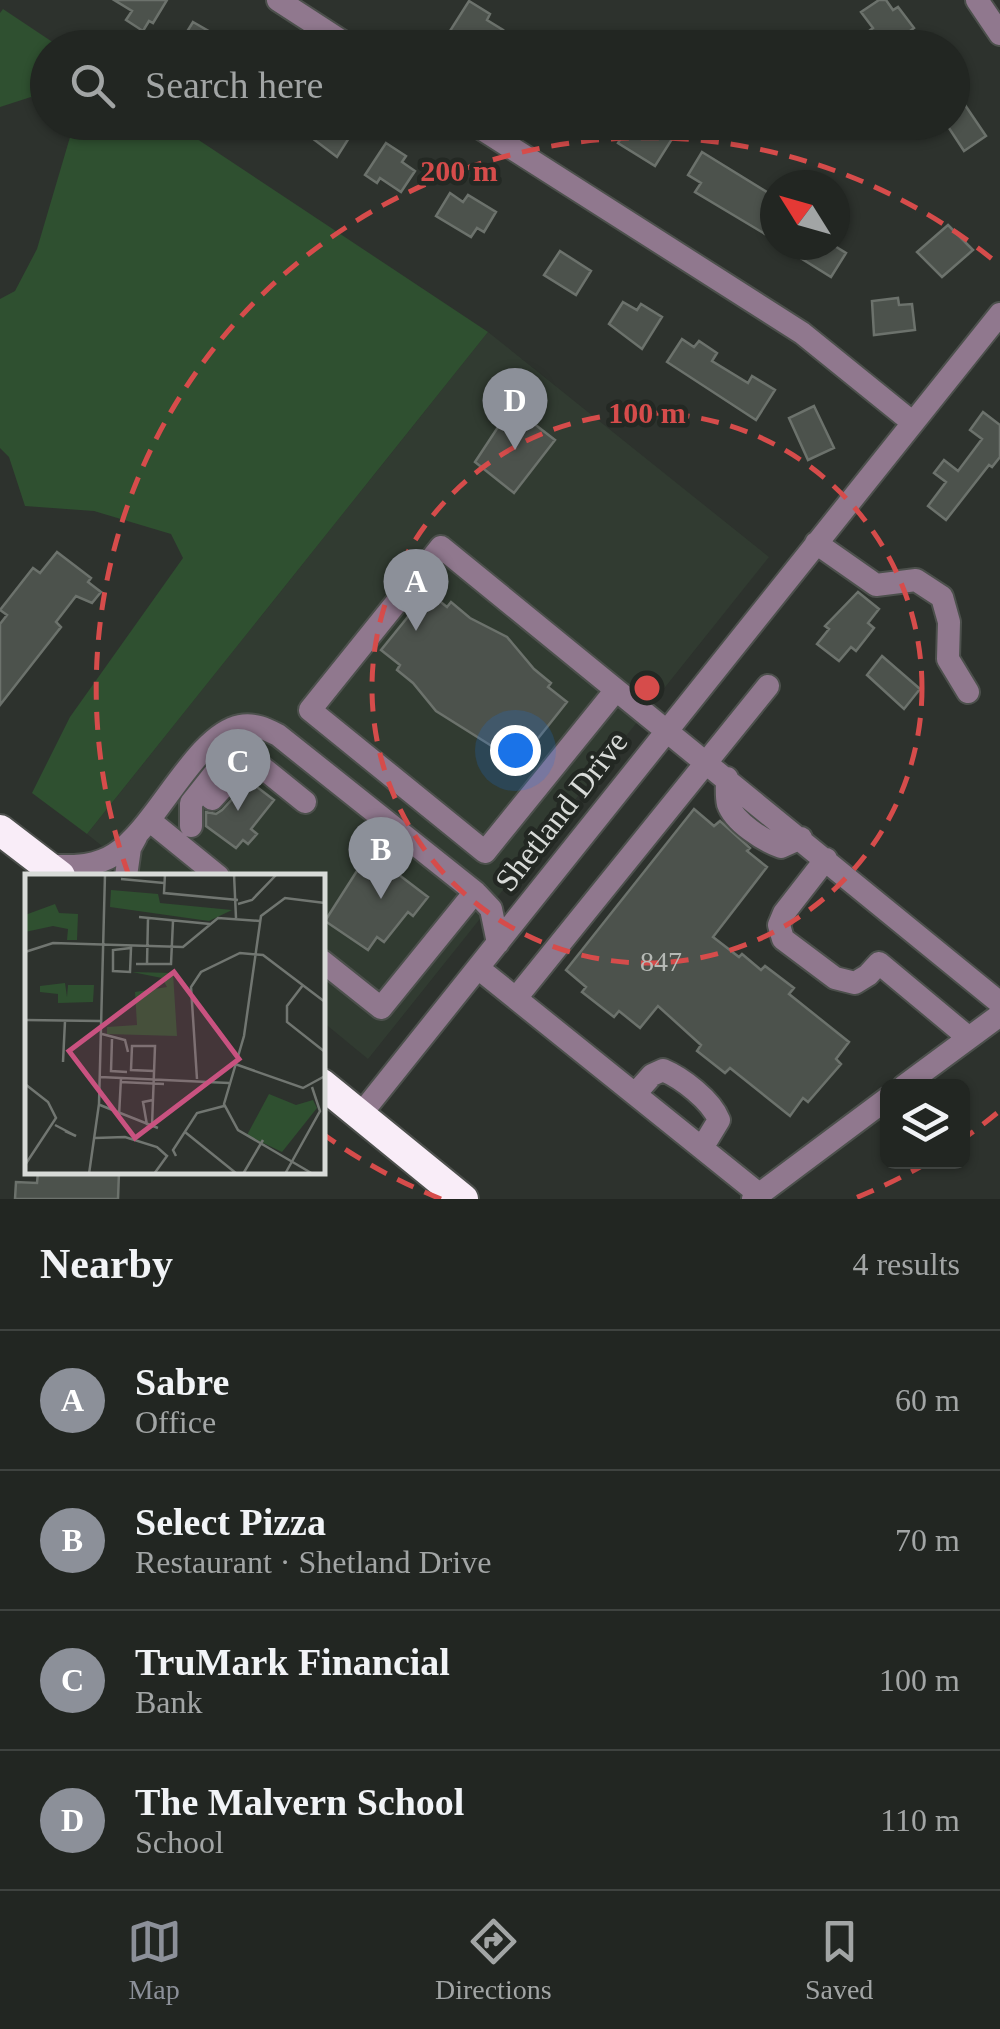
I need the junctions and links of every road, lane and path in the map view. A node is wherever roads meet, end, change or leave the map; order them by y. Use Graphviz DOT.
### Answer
graph roads {
  1 [pos="278,0"];
  2 [pos="977,0"];
  3 [pos="324,30"];
  4 [pos="1000,34"];
  5 [pos="499,140"];
  6 [pos="1000,314"];
  7 [pos="912,422"];
  8 [pos="816,544"];
  9 [pos="768,686"];
  10 [pos="616,690"];
  11 [pos="968,692"];
  12 [pos="666,730"];
  13 [pos="252,760"];
  14 [pos="706,762"];
  15 [pos="391,775"];
  16 [pos="305,802"];
  17 [pos="366,806"];
  18 [pos="196,821"];
  19 [pos="143,828"];
  20 [pos="0,830"];
  21 [pos="826,859"];
  22 [pos="53,871"];
  23 [pos="126,874"];
  24 [pos="217,874"];
  25 [pos="474,892"];
  26 [pos="498,942"];
  27 [pos="325,963"];
  28 [pos="478,968"];
  29 [pos="516,998"];
  30 [pos="1000,1003"];
  31 [pos="1000,1014"];
  32 [pos="969,1038"];
  33 [pos="913,1079"];
  34 [pos="325,1086"];
  35 [pos="634,1094"];
  36 [pos="880,1104"];
  37 [pos="362,1114"];
  38 [pos="702,1148"];
  39 [pos="756,1196"];
  40 [pos="463,1199"];
  1 -- 3 [label="street"];
  2 -- 4 [label="street"];
  5 -- 7 [label="street"];
  6 -- 7 [label="street, Shetland Drive"];
  7 -- 8 [label="street, Shetland Drive"];
  8 -- 11 [label="street"];
  8 -- 12 [label="street, Shetland Drive"];
  9 -- 14 [label="street"];
  10 -- 12 [label="street"];
  10 -- 15 [label="street"];
  10 -- 15 [label="street"];
  12 -- 14 [label="street"];
  12 -- 26 [label="street, Shetland Drive"];
  13 -- 16 [label="street"];
  13 -- 18 [label="street"];
  13 -- 18 [label="street"];
  14 -- 21 [label="street"];
  14 -- 29 [label="street"];
  15 -- 17 [label="street"];
  17 -- 19 [label="street"];
  17 -- 25 [label="street"];
  18 -- 19 [label="street"];
  18 -- 24 [label="street"];
  19 -- 22 [label="street"];
  19 -- 23 [label="street"];
  20 -- 22 [label="highway"];
  21 -- 30 [label="street"];
  21 -- 32 [label="street"];
  25 -- 26 [label="street"];
  25 -- 27 [label="street"];
  26 -- 28 [label="street, Shetland Drive"];
  28 -- 29 [label="street"];
  28 -- 37 [label="street, Shetland Drive"];
  29 -- 35 [label="street"];
  31 -- 32 [label="street"];
  32 -- 33 [label="street"];
  34 -- 37 [label="highway"];
  35 -- 38 [label="street"];
  35 -- 38 [label="street"];
  36 -- 39 [label="street"];
  37 -- 40 [label="highway"];
  38 -- 39 [label="street"];
}
